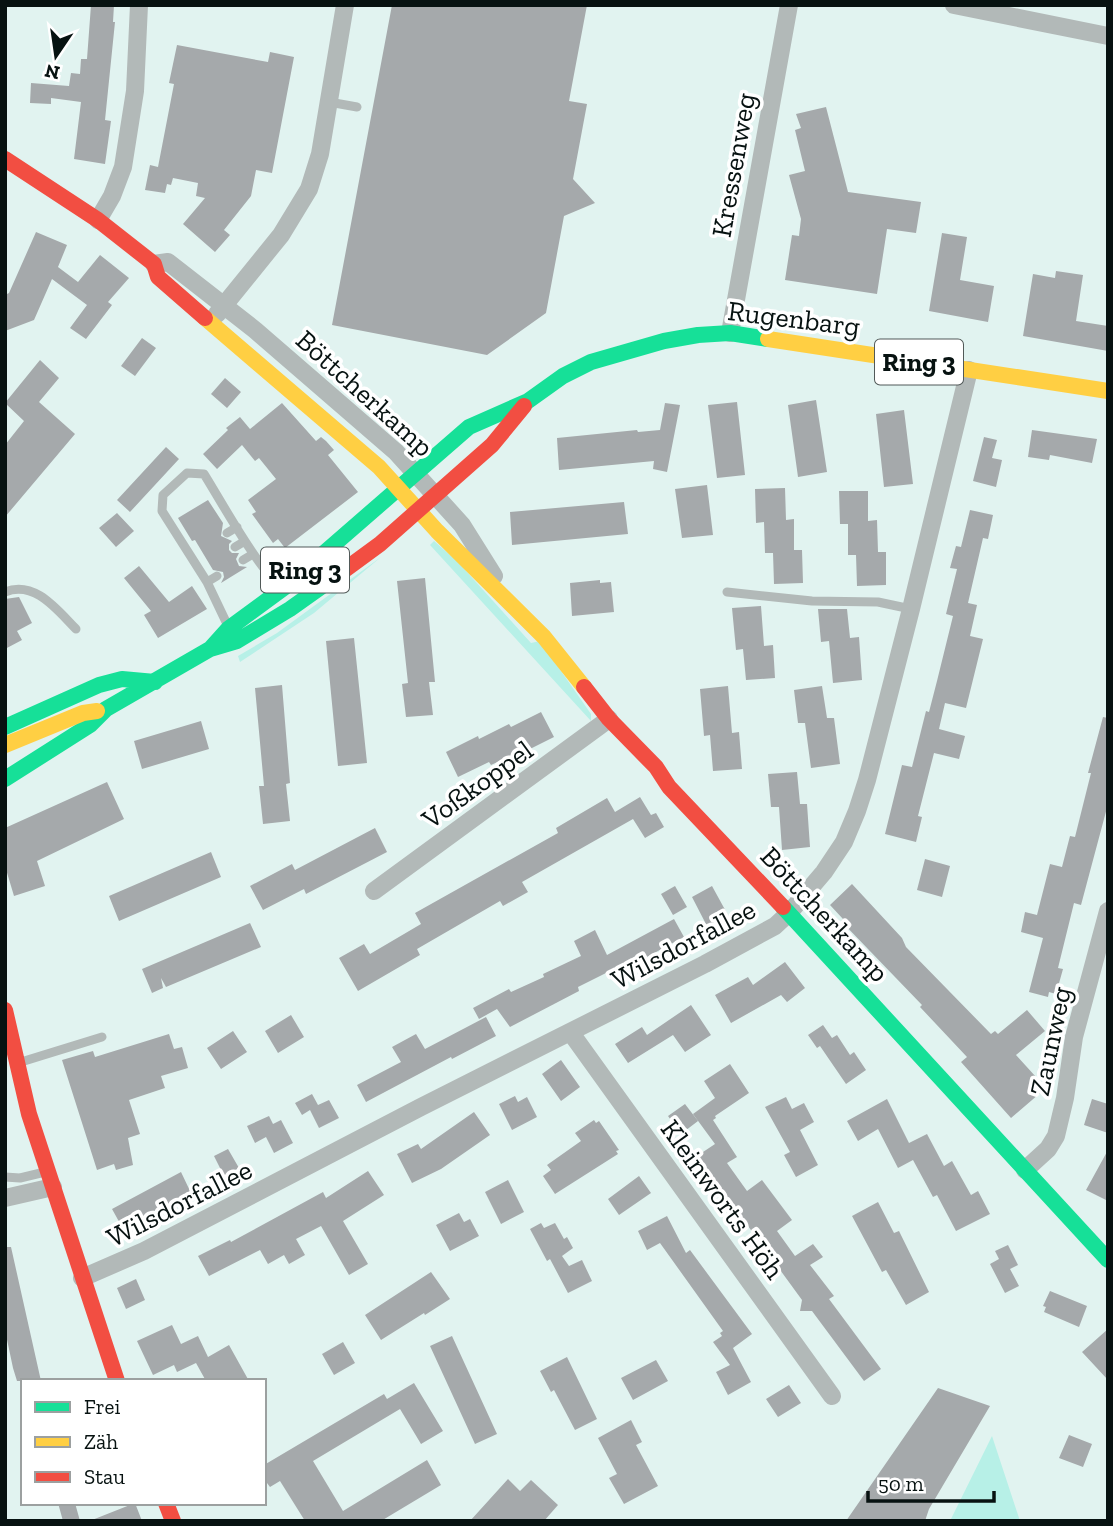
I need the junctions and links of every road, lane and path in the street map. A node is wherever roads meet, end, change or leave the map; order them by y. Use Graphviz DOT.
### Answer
graph roads {
  1 [pos="139,5"];
  2 [pos="345,5"];
  3 [pos="789,5"];
  4 [pos="954,5"];
  5 [pos="1108,36"];
  6 [pos="329,102"];
  7 [pos="357,107"];
  8 [pos="5,159"];
  9 [pos="98,220"];
  10 [pos="154,264"];
  11 [pos="223,305"];
  12 [pos="210,322"];
  13 [pos="730,333"];
  14 [pos="969,370"];
  15 [pos="1108,391"];
  16 [pos="528,401"];
  17 [pos="416,472"];
  18 [pos="399,488"];
  19 [pos="435,493"];
  20 [pos="417,510"];
  21 [pos="237,527"];
  22 [pos="227,533"];
  23 [pos="246,541"];
  24 [pos="235,547"];
  25 [pos="201,549"];
  26 [pos="253,554"];
  27 [pos="190,556"];
  28 [pos="243,560"];
  29 [pos="209,563"];
  30 [pos="199,569"];
  31 [pos="217,576"];
  32 [pos="207,582"];
  33 [pos="285,587"];
  34 [pos="5,592"];
  35 [pos="727,592"];
  36 [pos="509,600"];
  37 [pos="911,609"];
  38 [pos="76,629"];
  39 [pos="228,629"];
  40 [pos="211,649"];
  41 [pos="155,682"];
  42 [pos="106,709"];
  43 [pos="610,719"];
  44 [pos="5,727"];
  45 [pos="5,745"];
  46 [pos="5,779"];
  47 [pos="374,891"];
  48 [pos="1108,911"];
  49 [pos="789,913"];
  50 [pos="5,1010"];
  51 [pos="571,1032"];
  52 [pos="102,1037"];
  53 [pos="13,1068"];
  54 [pos="1025,1170"];
  55 [pos="5,1177"];
  56 [pos="50,1179"];
  57 [pos="5,1198"];
  58 [pos="1108,1260"];
  59 [pos="82,1278"];
  60 [pos="116,1379"];
  61 [pos="832,1396"];
  1 -- 9 [label="street"];
  2 -- 6 [label="street"];
  3 -- 13 [label="street, Kressenweg"];
  4 -- 5 [label="street"];
  6 -- 7 [label="lane"];
  6 -- 11 [label="street"];
  8 -- 9 [label="main road, Böttcherkamp"];
  9 -- 10 [label="main road, Böttcherkamp"];
  10 -- 11 [label="street, Böttcherkamp"];
  10 -- 12 [label="main road, Böttcherkamp"];
  11 -- 12 [label="street"];
  11 -- 17 [label="street, Böttcherkamp"];
  12 -- 18 [label="main road, Böttcherkamp"];
  13 -- 14 [label="main road, Rugenbarg / Ring 3"];
  13 -- 16 [label="main road, Rugenbarg / Ring 3"];
  14 -- 15 [label="main road, Rugenbarg / Ring 3"];
  14 -- 37 [label="street, Wilsdorfallee"];
  16 -- 17 [label="main road, Rugenbarg / Ring 3"];
  16 -- 19 [label="main road, Rugenbarg / Ring 3"];
  17 -- 18 [label="main road, Rugenbarg / Ring 3"];
  17 -- 19 [label="street, Böttcherkamp"];
  18 -- 20 [label="main road, Böttcherkamp"];
  18 -- 33 [label="main road, Rugenbarg / Ring 3"];
  19 -- 20 [label="main road, Rugenbarg / Ring 3"];
  19 -- 36 [label="street, Böttcherkamp"];
  20 -- 36 [label="main road, Böttcherkamp"];
  20 -- 40 [label="main road, Rugenbarg / Ring 3"];
  21 -- 22 [label="lane"];
  21 -- 23 [label="lane"];
  21 -- 27 [label="lane"];
  23 -- 24 [label="lane"];
  23 -- 26 [label="lane"];
  25 -- 27 [label="lane"];
  26 -- 28 [label="lane"];
  26 -- 33 [label="lane"];
  27 -- 30 [label="lane"];
  29 -- 30 [label="lane"];
  30 -- 32 [label="lane"];
  31 -- 32 [label="lane"];
  32 -- 39 [label="lane"];
  33 -- 39 [label="main road, Rugenbarg / Ring 3"];
  34 -- 38 [label="lane"];
  35 -- 37 [label="lane"];
  36 -- 43 [label="main road, Böttcherkamp"];
  37 -- 49 [label="street, Wilsdorfallee"];
  39 -- 40 [label="main road, Rugenbarg / Ring 3"];
  40 -- 41 [label="main road, Rugenbarg / Ring 3"];
  41 -- 42 [label="main road, Rugenbarg / Ring 3"];
  41 -- 44 [label="main road"];
  42 -- 45 [label="main road, Rugenbarg / Ring 3"];
  42 -- 46 [label="main road, Rugenbarg / Ring 3"];
  43 -- 47 [label="street, Voßkoppel"];
  43 -- 49 [label="main road, Böttcherkamp"];
  48 -- 54 [label="street, Zaunweg"];
  49 -- 51 [label="street, Wilsdorfallee"];
  49 -- 54 [label="main road, Böttcherkamp"];
  50 -- 53 [label="main road"];
  51 -- 59 [label="street, Wilsdorfallee"];
  51 -- 61 [label="street, Kleinworts Höh"];
  52 -- 53 [label="lane"];
  53 -- 56 [label="main road"];
  54 -- 58 [label="main road, Böttcherkamp"];
  55 -- 56 [label="lane"];
  56 -- 57 [label="street"];
  56 -- 59 [label="main road"];
  59 -- 60 [label="main road"];
}
